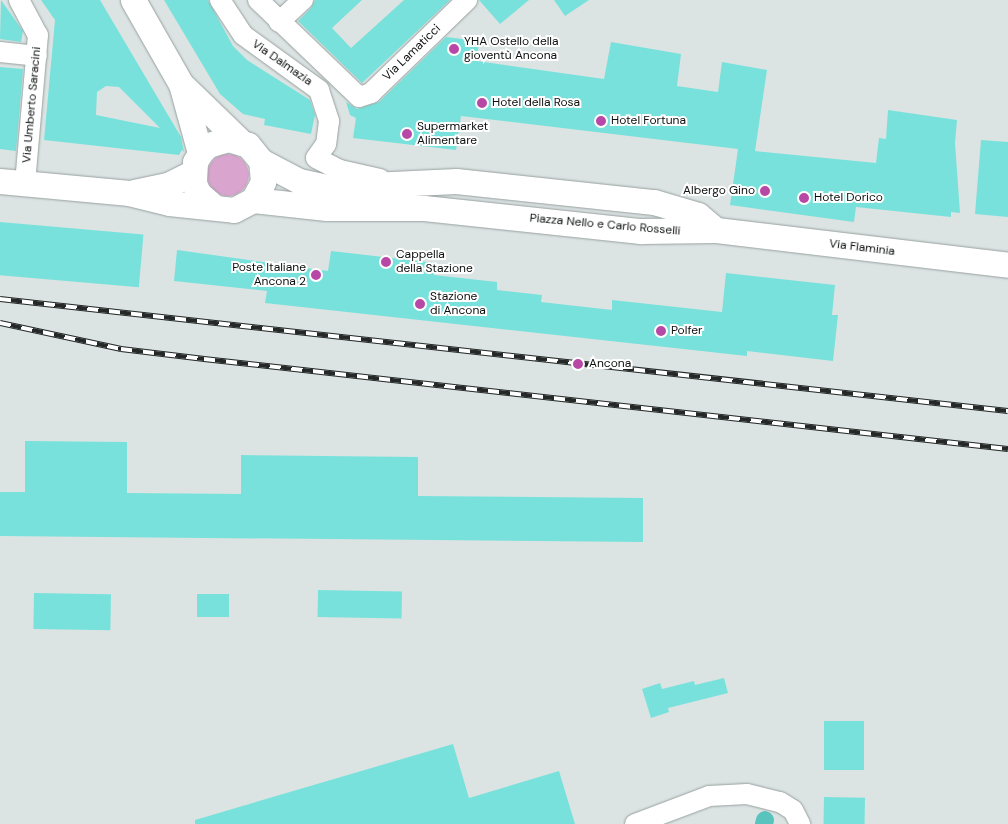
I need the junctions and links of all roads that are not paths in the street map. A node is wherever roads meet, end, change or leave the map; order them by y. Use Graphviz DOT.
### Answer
graph roads {
  1 [pos="19,0"];
  2 [pos="133,0"];
  3 [pos="220,0"];
  4 [pos="258,0"];
  5 [pos="303,0"];
  6 [pos="467,0"];
  7 [pos="279,22"];
  8 [pos="0,52"];
  9 [pos="37,56"];
  10 [pos="180,84"];
  11 [pos="354,95"];
  12 [pos="241,142"];
  13 [pos="261,161"];
  14 [pos="196,163"];
  15 [pos="0,181"];
  16 [pos="25,184"];
  17 [pos="403,184"];
  18 [pos="129,194"];
  19 [pos="253,200"];
  20 [pos="214,207"];
  21 [pos="716,230"];
  22 [pos="1008,265"];
  23 [pos="635,824"];
  24 [pos="800,824"];
  1 -- 9 [label="street, Via Umberto Saracini"];
  2 -- 10 [label="main road"];
  3 -- 17 [label="street, Via Dalmazia"];
  4 -- 7 [label="street, Via Dalmazia"];
  5 -- 7 [label="street"];
  6 -- 11 [label="street, Via Lamaticci"];
  7 -- 11 [label="street, Via Dalmazia"];
  8 -- 9 [label="street"];
  9 -- 16 [label="street, Via Umberto Saracini"];
  10 -- 12 [label="main road"];
  10 -- 14 [label="main road"];
  12 -- 13 [label="main road"];
  12 -- 14 [label="main road"];
  13 -- 17 [label="main road, Piazza Nello e Carlo Rosselli"];
  13 -- 19 [label="main road"];
  14 -- 18 [label="main road"];
  14 -- 20 [label="main road"];
  15 -- 16 [label="main road"];
  16 -- 18 [label="main road"];
  17 -- 21 [label="main road, Piazza Nello e Carlo Rosselli"];
  18 -- 20 [label="main road"];
  19 -- 20 [label="main road"];
  19 -- 21 [label="main road, Piazza Nello e Carlo Rosselli"];
  21 -- 22 [label="main road, Via Flaminia"];
  23 -- 24 [label="street"];
}
